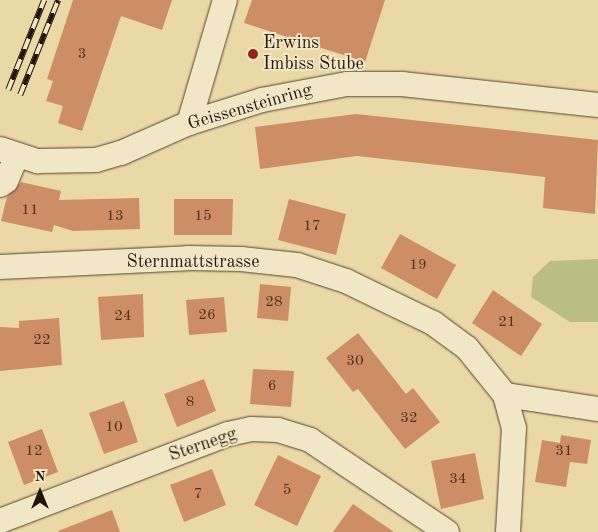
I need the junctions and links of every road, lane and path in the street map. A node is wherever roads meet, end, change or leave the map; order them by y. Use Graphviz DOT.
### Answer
graph roads {
  1 [pos="225,0"];
  2 [pos="598,105"];
  3 [pos="189,123"];
  4 [pos="8,152"];
  5 [pos="0,185"];
  6 [pos="0,267"];
  7 [pos="505,395"];
  8 [pos="598,409"];
  9 [pos="0,521"];
  10 [pos="447,532"];
  11 [pos="508,532"];
  1 -- 3 [label="street"];
  2 -- 3 [label="street, Geissensteinring"];
  3 -- 4 [label="street, Geissensteinring"];
  4 -- 5 [label="street"];
  6 -- 7 [label="street, Sternmattstrasse"];
  7 -- 8 [label="street"];
  7 -- 11 [label="street, Sternmattstrasse"];
  9 -- 10 [label="street, Sternegg"];
}
